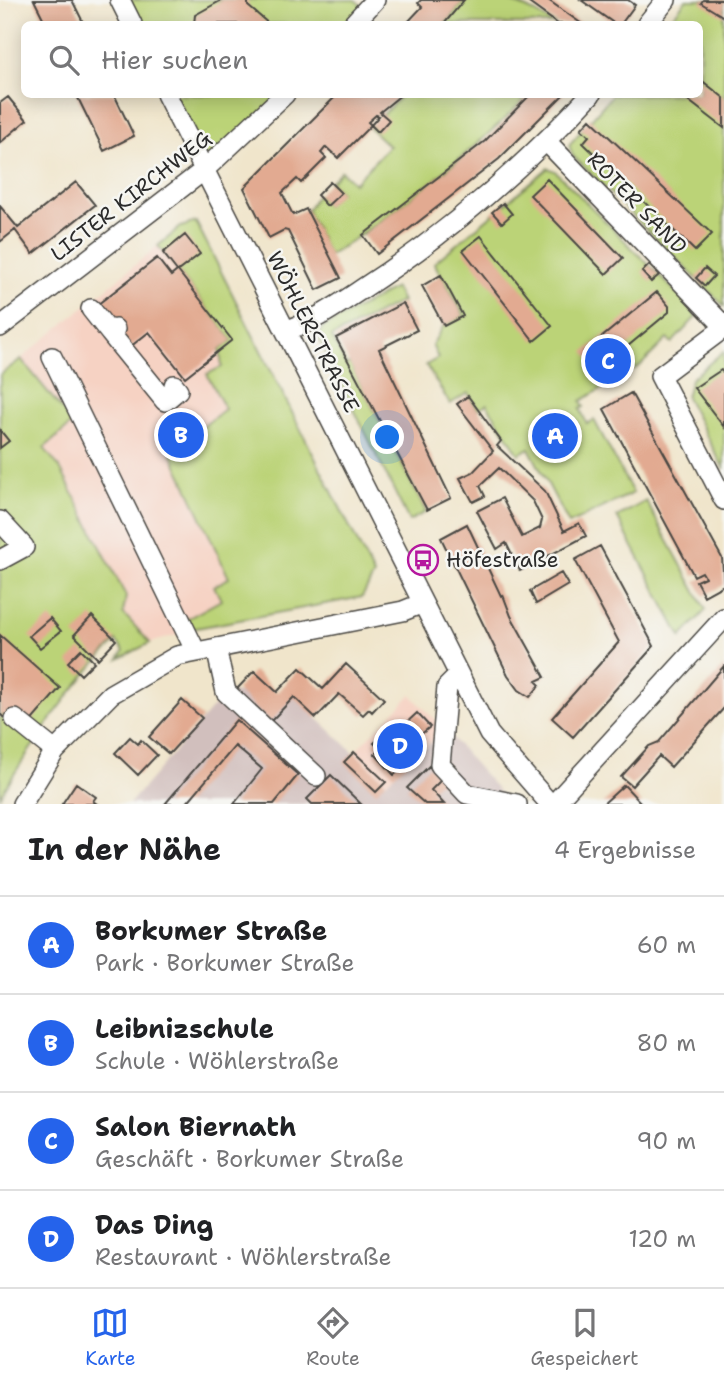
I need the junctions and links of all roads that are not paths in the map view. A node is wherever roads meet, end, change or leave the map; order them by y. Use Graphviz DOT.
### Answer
graph roads {
  1 [pos="120,0"];
  2 [pos="666,0"];
  3 [pos="366,3"];
  4 [pos="130,21"];
  5 [pos="355,21"];
  6 [pos="649,21"];
  7 [pos="168,98"];
  8 [pos="281,98"];
  9 [pos="587,98"];
  10 [pos="547,142"];
  11 [pos="203,172"];
  12 [pos="91,309"];
  13 [pos="0,327"];
  14 [pos="724,327"];
  15 [pos="287,330"];
  16 [pos="52,357"];
  17 [pos="174,385"];
  18 [pos="724,500"];
  19 [pos="0,521"];
  20 [pos="0,560"];
  21 [pos="423,603"];
  22 [pos="724,618"];
  23 [pos="216,648"];
  24 [pos="196,652"];
  25 [pos="459,675"];
  26 [pos="15,719"];
  27 [pos="55,751"];
  28 [pos="316,776"];
  29 [pos="536,788"];
  30 [pos="22,804"];
  31 [pos="517,804"];
  32 [pos="552,804"];
  1 -- 4 [label="street"];
  2 -- 6 [label="street"];
  3 -- 5 [label="street"];
  7 -- 11 [label="street, WÖHLERSTRASSE"];
  8 -- 11 [label="street, LISTER KIRCHWEG"];
  9 -- 10 [label="street"];
  10 -- 14 [label="street, ROTER SAND"];
  10 -- 15 [label="street"];
  11 -- 13 [label="street, LISTER KIRCHWEG"];
  11 -- 15 [label="street, WÖHLERSTRASSE"];
  12 -- 17 [label="street"];
  14 -- 18 [label="street"];
  15 -- 21 [label="street, WÖHLERSTRASSE"];
  16 -- 24 [label="street"];
  19 -- 20 [label="street"];
  21 -- 23 [label="street"];
  21 -- 25 [label="street, WÖHLERSTRASSE"];
  22 -- 32 [label="street"];
  23 -- 24 [label="street"];
  23 -- 28 [label="street"];
  24 -- 27 [label="street"];
  25 -- 29 [label="street, WÖHLERSTRASSE"];
  25 -- 31 [label="street"];
  26 -- 27 [label="street"];
  27 -- 30 [label="street"];
  29 -- 31 [label="street"];
  29 -- 32 [label="street, WÖHLERSTRASSE"];
}
